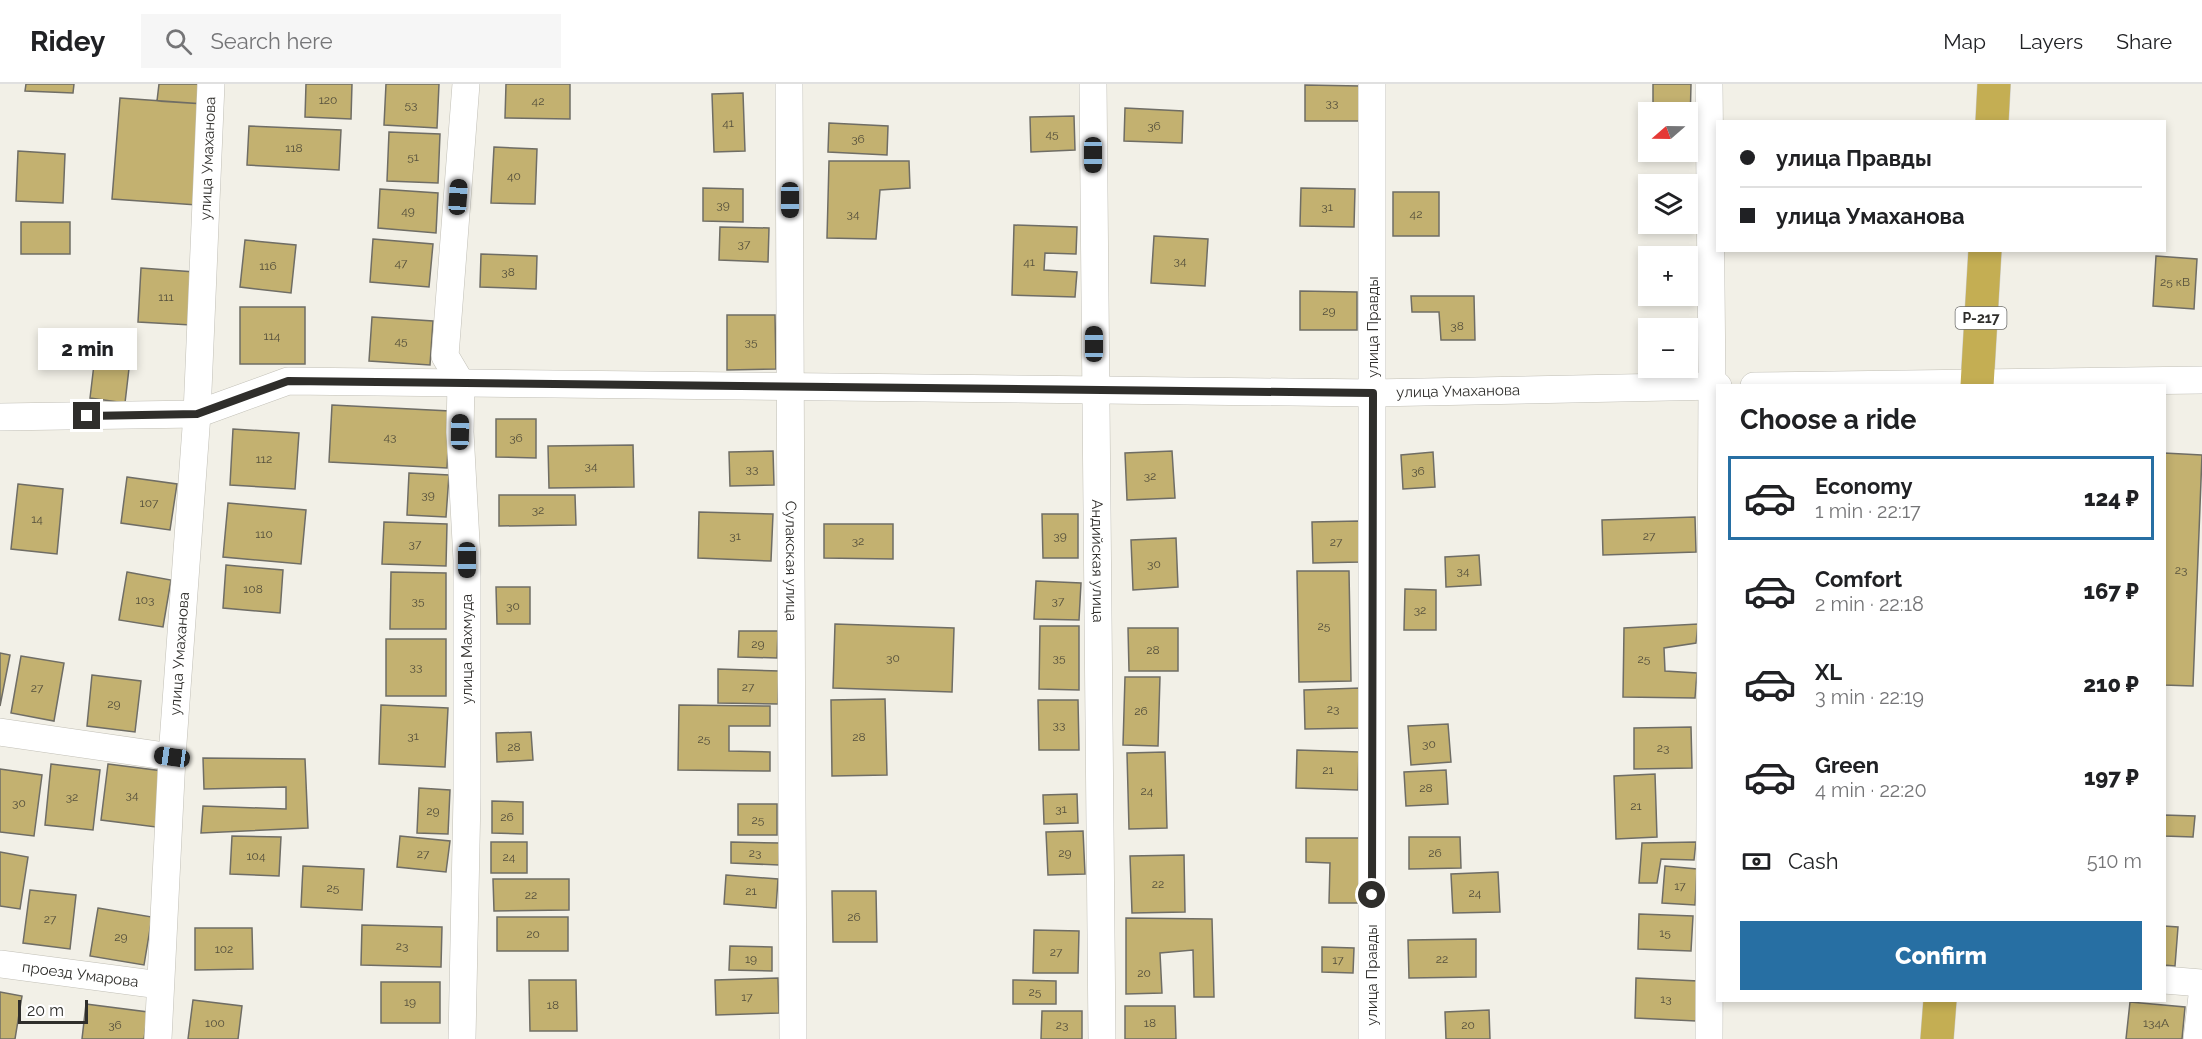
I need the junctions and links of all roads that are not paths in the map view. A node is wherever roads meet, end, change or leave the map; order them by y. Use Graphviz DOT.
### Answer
graph roads {
  1 [pos="211,84"];
  2 [pos="466,84"];
  3 [pos="789,84"];
  4 [pos="1093,84"];
  5 [pos="1372,84"];
  6 [pos="1709,84"];
  7 [pos="1994,84"];
  8 [pos="1992,120"];
  9 [pos="1985,252"];
  10 [pos="2202,380"];
  11 [pos="461,383"];
  12 [pos="1977,384"];
  13 [pos="1714,386"];
  14 [pos="790,387"];
  15 [pos="1095,391"];
  16 [pos="1373,393"];
  17 [pos="197,414"];
  18 [pos="0,417"];
  19 [pos="0,732"];
  20 [pos="172,757"];
  21 [pos="0,964"];
  22 [pos="2166,980"];
  23 [pos="2202,983"];
  24 [pos="160,985"];
  25 [pos="2202,996"];
  26 [pos="1940,1002"];
  27 [pos="158,1039"];
  28 [pos="462,1039"];
  29 [pos="793,1039"];
  30 [pos="1102,1039"];
  31 [pos="1372,1039"];
  32 [pos="1709,1039"];
  33 [pos="1937,1039"];
  34 [pos="2197,1039"];
  1 -- 17 [label="street, улица Умаханова"];
  2 -- 11 [label="street"];
  3 -- 14 [label="street, Сулакская улица"];
  4 -- 15 [label="street, Андийская улица"];
  5 -- 16 [label="street, улица Правды"];
  6 -- 13 [label="street"];
  7 -- 8 [label="highway"];
  9 -- 12 [label="highway, Р-217"];
  10 -- 12 [label="street"];
  11 -- 14 [label="street, улица Умаханова"];
  11 -- 17 [label="street, улица Умаханова"];
  11 -- 28 [label="street, улица Махмуда"];
  13 -- 16 [label="street, улица Умаханова"];
  13 -- 32 [label="street"];
  14 -- 15 [label="street, улица Умаханова"];
  14 -- 29 [label="street, Сулакская улица"];
  15 -- 16 [label="street, улица Умаханова"];
  15 -- 30 [label="street, Андийская улица"];
  16 -- 31 [label="street, улица Правды"];
  17 -- 18 [label="street, улица Умаханова"];
  17 -- 20 [label="street, улица Умаханова"];
  19 -- 20 [label="street"];
  20 -- 24 [label="street, улица Умаханова"];
  21 -- 24 [label="street, проезд Умарова"];
  22 -- 23 [label="street"];
  24 -- 27 [label="street, улица Умаханова"];
  25 -- 34 [label="street"];
  26 -- 33 [label="highway"];
}
